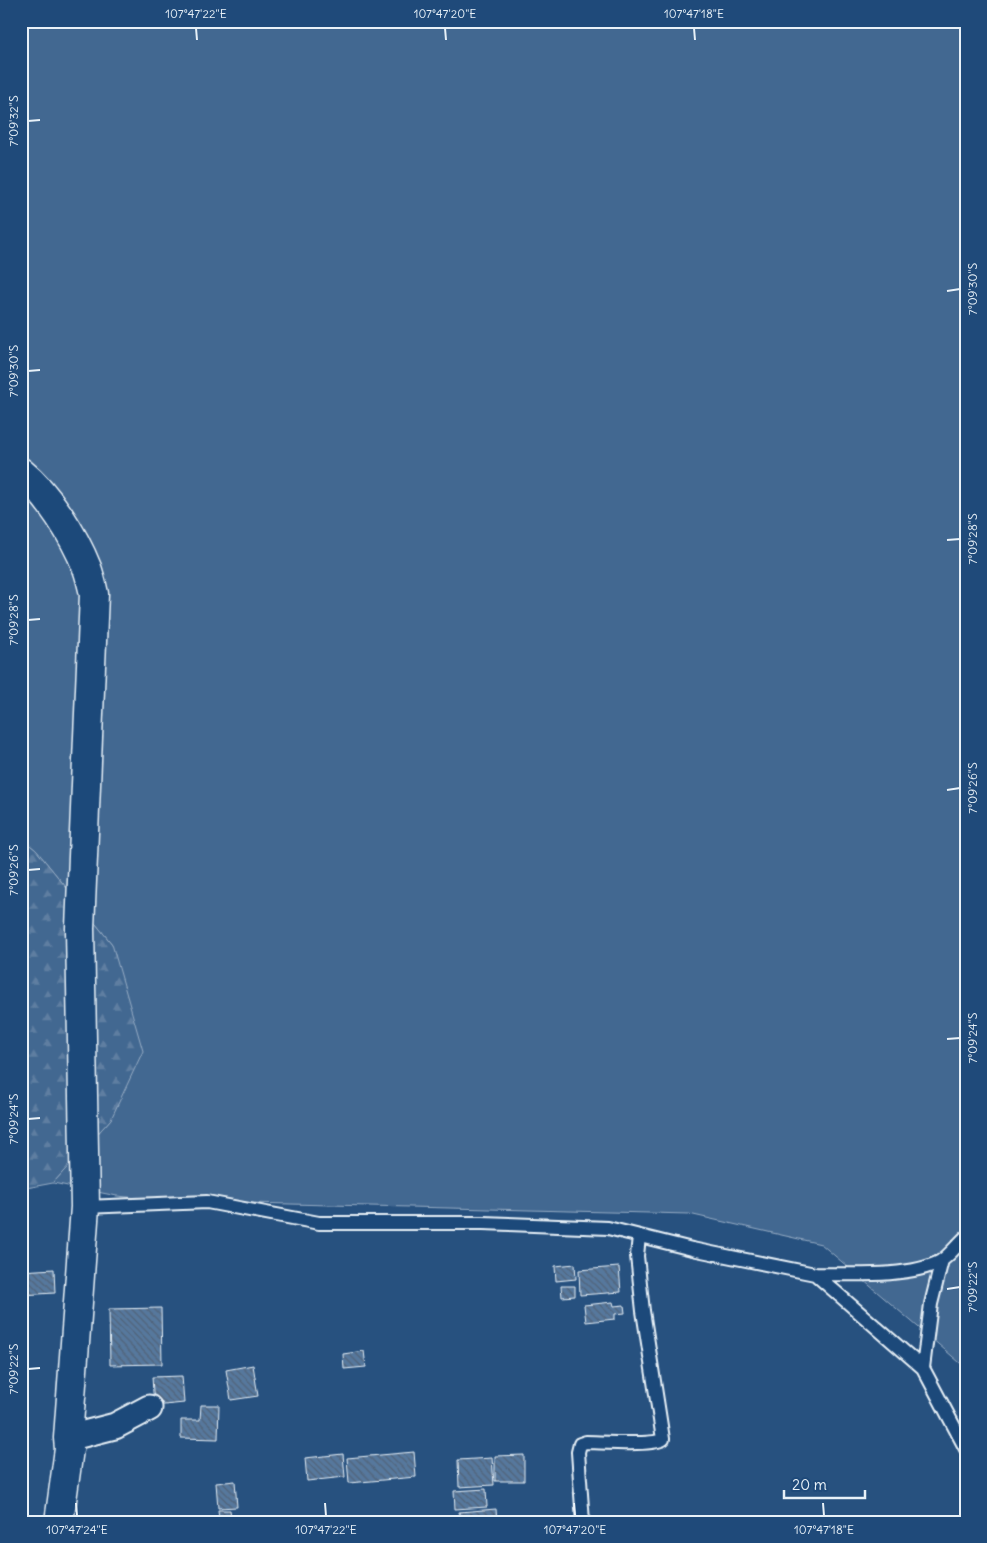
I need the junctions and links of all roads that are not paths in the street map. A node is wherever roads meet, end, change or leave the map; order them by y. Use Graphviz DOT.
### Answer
graph roads {
  1 [pos="21,472"];
  2 [pos="85,1207"];
  3 [pos="639,1236"];
  4 [pos="966,1237"];
  5 [pos="942,1260"];
  6 [pos="815,1274"];
  7 [pos="923,1368"];
  8 [pos="149,1408"];
  9 [pos="68,1438"];
  10 [pos="966,1449"];
  11 [pos="59,1522"];
  12 [pos="583,1522"];
  1 -- 2 [label="main road"];
  2 -- 3 [label="lane"];
  2 -- 9 [label="main road"];
  3 -- 6 [label="lane"];
  3 -- 12 [label="lane"];
  4 -- 5 [label="lane"];
  5 -- 6 [label="lane"];
  5 -- 7 [label="lane"];
  6 -- 7 [label="lane"];
  7 -- 10 [label="lane"];
  8 -- 9 [label="street"];
  9 -- 11 [label="main road"];
}
